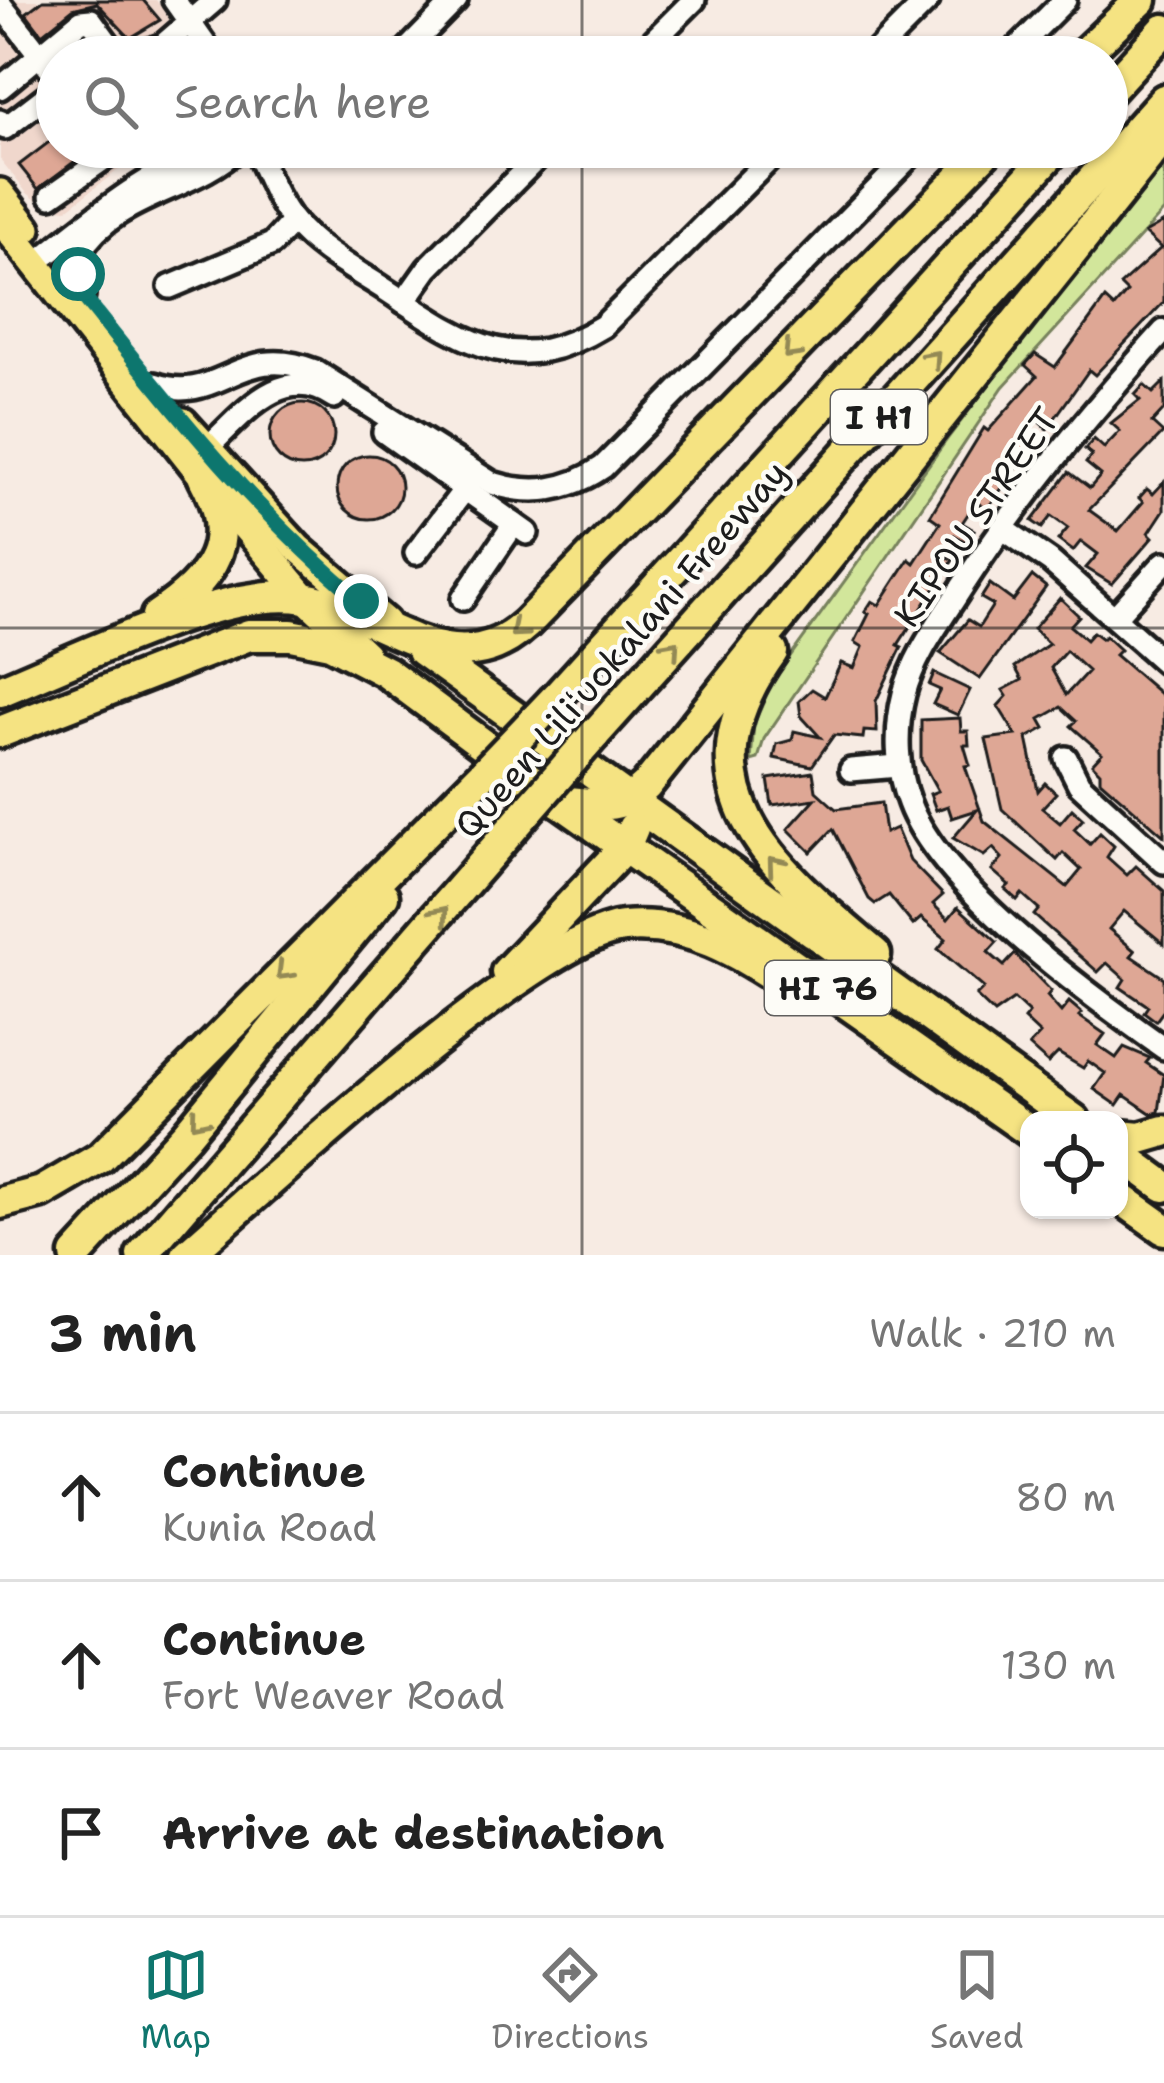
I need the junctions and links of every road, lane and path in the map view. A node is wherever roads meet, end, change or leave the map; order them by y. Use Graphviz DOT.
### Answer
graph roads {
  1 [pos="174,0"];
  2 [pos="215,0"];
  3 [pos="456,0"];
  4 [pos="694,0"];
  5 [pos="928,0"];
  6 [pos="1065,0"];
  7 [pos="1141,0"];
  8 [pos="0,4"];
  9 [pos="191,22"];
  10 [pos="1164,30"];
  11 [pos="63,36"];
  12 [pos="103,36"];
  13 [pos="174,36"];
  14 [pos="200,36"];
  15 [pos="421,36"];
  16 [pos="659,36"];
  17 [pos="893,36"];
  18 [pos="1029,36"];
  19 [pos="1103,36"];
  20 [pos="36,51"];
  21 [pos="36,59"];
  22 [pos="1128,69"];
  23 [pos="0,88"];
  24 [pos="1164,100"];
  25 [pos="36,104"];
  26 [pos="0,121"];
  27 [pos="1164,137"];
  28 [pos="1128,140"];
  29 [pos="91,168"];
  30 [pos="119,168"];
  31 [pos="143,168"];
  32 [pos="170,168"];
  33 [pos="209,168"];
  34 [pos="265,168"];
  35 [pos="527,168"];
  36 [pos="761,168"];
  37 [pos="898,168"];
  38 [pos="970,168"];
  39 [pos="1038,168"];
  40 [pos="1103,168"];
  41 [pos="154,175"];
  42 [pos="0,194"];
  43 [pos="124,194"];
  44 [pos="51,196"];
  45 [pos="99,220"];
  46 [pos="293,221"];
  47 [pos="13,224"];
  48 [pos="41,259"];
  49 [pos="170,287"];
  50 [pos="83,296"];
  51 [pos="404,302"];
  52 [pos="1164,331"];
  53 [pos="154,385"];
  54 [pos="207,387"];
  55 [pos="164,412"];
  56 [pos="200,453"];
  57 [pos="465,488"];
  58 [pos="884,489"];
  59 [pos="1002,528"];
  60 [pos="416,553"];
  61 [pos="1164,563"];
  62 [pos="304,598"];
  63 [pos="463,598"];
  64 [pos="1115,617"];
  65 [pos="398,633"];
  66 [pos="100,650"];
  67 [pos="1164,662"];
  68 [pos="386,672"];
  69 [pos="0,691"];
  70 [pos="0,732"];
  71 [pos="1066,758"];
  72 [pos="898,766"];
  73 [pos="851,770"];
  74 [pos="486,771"];
  75 [pos="633,799"];
  76 [pos="545,804"];
  77 [pos="625,848"];
  78 [pos="1164,862"];
  79 [pos="441,1041"];
  80 [pos="1164,1048"];
  81 [pos="985,1056"];
  82 [pos="944,1069"];
  83 [pos="1061,1111"];
  84 [pos="1020,1124"];
  85 [pos="1164,1132"];
  86 [pos="1128,1137"];
  87 [pos="1128,1160"];
  88 [pos="1164,1186"];
  89 [pos="0,1203"];
  90 [pos="1128,1203"];
  91 [pos="1164,1229"];
  92 [pos="76,1255"];
  93 [pos="142,1255"];
  94 [pos="187,1255"];
  1 -- 9 [label="street"];
  2 -- 9 [label="street"];
  3 -- 15 [label="street"];
  4 -- 16 [label="street"];
  5 -- 17 [label="street"];
  6 -- 18 [label="street"];
  7 -- 19 [label="highway"];
  8 -- 20 [label="street"];
  9 -- 13 [label="street"];
  9 -- 14 [label="street"];
  10 -- 22 [label="highway"];
  11 -- 12 [label="street"];
  21 -- 23 [label="street"];
  28 -- 24 [label="highway, Queen Liliʻuokalani Freeway / I H1, one-way, bridge"];
  25 -- 26 [label="street"];
  27 -- 58 [label="highway"];
  29 -- 44 [label="street"];
  30 -- 43 [label="street"];
  31 -- 41 [label="street"];
  32 -- 41 [label="street"];
  33 -- 45 [label="street"];
  34 -- 46 [label="street"];
  35 -- 51 [label="street"];
  36 -- 51 [label="street"];
  37 -- 54 [label="street"];
  38 -- 65 [label="highway, one-way"];
  39 -- 74 [label="highway, Queen Liliʻuokalani Freeway / I H1, bridge"];
  76 -- 40 [label="highway, Queen Liliʻuokalani Freeway / I H1, one-way, bridge"];
  41 -- 43 [label="street"];
  42 -- 47 [label="main road"];
  43 -- 45 [label="street"];
  45 -- 47 [label="street"];
  45 -- 48 [label="street"];
  45 -- 50 [label="street"];
  46 -- 49 [label="street"];
  46 -- 51 [label="street"];
  47 -- 48 [label="main road"];
  48 -- 50 [label="main road"];
  48 -- 55 [label="main road"];
  50 -- 53 [label="main road"];
  52 -- 59 [label="street, KIPOU STREET"];
  53 -- 54 [label="street"];
  53 -- 55 [label="main road"];
  54 -- 56 [label="street"];
  55 -- 56 [label="main road"];
  55 -- 56 [label="main road, HI 76"];
  56 -- 57 [label="street"];
  56 -- 62 [label="main road"];
  56 -- 65 [label="main road, HI 76"];
  56 -- 66 [label="highway"];
  57 -- 60 [label="street"];
  57 -- 63 [label="street"];
  58 -- 75 [label="highway"];
  81 -- 58 [label="highway, one-way"];
  59 -- 64 [label="street"];
  59 -- 72 [label="street, KIPOU STREET"];
  61 -- 64 [label="street"];
  62 -- 65 [label="highway"];
  62 -- 66 [label="highway"];
  62 -- 68 [label="main road, HI 76"];
  64 -- 67 [label="street"];
  65 -- 75 [label="highway, HI 76"];
  66 -- 69 [label="highway"];
  68 -- 70 [label="highway"];
  68 -- 76 [label="highway, HI 76"];
  71 -- 78 [label="street"];
  72 -- 73 [label="street"];
  72 -- 80 [label="street, KIPOU STREET"];
  74 -- 89 [label="highway, one-way"];
  74 -- 92 [label="highway, Queen Liliʻuokalani Freeway / I H1, one-way"];
  75 -- 76 [label="highway"];
  75 -- 77 [label="highway"];
  75 -- 81 [label="highway, HI 76"];
  76 -- 77 [label="highway, HI 76"];
  93 -- 76 [label="highway, Queen Liliʻuokalani Freeway / I H1, one-way"];
  77 -- 79 [label="highway"];
  77 -- 82 [label="highway, HI 76"];
  79 -- 82 [label="highway"];
  79 -- 94 [label="highway"];
  81 -- 83 [label="highway, HI 76"];
  82 -- 84 [label="highway, HI 76"];
  85 -- 86 [label="highway"];
  87 -- 88 [label="highway"];
  90 -- 91 [label="highway"];
}
